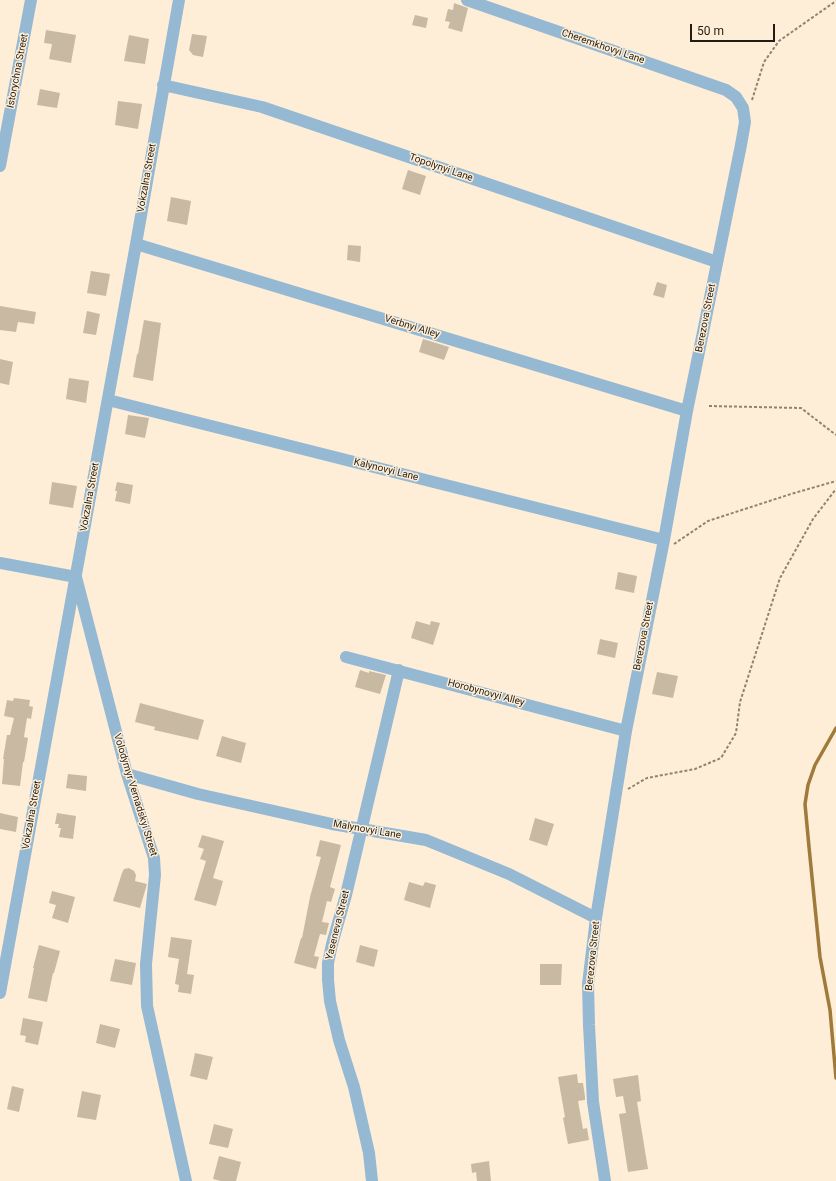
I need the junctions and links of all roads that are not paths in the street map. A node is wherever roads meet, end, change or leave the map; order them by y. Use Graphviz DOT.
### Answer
graph roads {
  1 [pos="31,0"];
  2 [pos="179,0"];
  3 [pos="467,0"];
  4 [pos="163,85"];
  5 [pos="736,97"];
  6 [pos="0,166"];
  7 [pos="136,244"];
  8 [pos="717,262"];
  9 [pos="108,400"];
  10 [pos="687,411"];
  11 [pos="664,540"];
  12 [pos="0,563"];
  13 [pos="76,577"];
  14 [pos="346,656"];
  15 [pos="399,670"];
  16 [pos="626,731"];
  17 [pos="127,774"];
  18 [pos="361,829"];
  19 [pos="596,918"];
  20 [pos="0,993"];
  21 [pos="186,1181"];
  22 [pos="372,1181"];
  23 [pos="605,1181"];
  1 -- 6 [label="street, Istorychna Street"];
  2 -- 4 [label="street, Vokzalna Street"];
  3 -- 5 [label="street, Cheremkhovyi Lane"];
  4 -- 7 [label="street, Vokzalna Street"];
  4 -- 8 [label="street, Topolynyi Lane"];
  5 -- 8 [label="street, Berezova Street"];
  7 -- 9 [label="street, Vokzalna Street"];
  7 -- 10 [label="street, Verbnyi Alley"];
  8 -- 10 [label="street, Berezova Street"];
  9 -- 11 [label="street, Kalynovyi Lane"];
  9 -- 13 [label="street, Vokzalna Street"];
  10 -- 11 [label="street, Berezova Street"];
  11 -- 16 [label="street, Berezova Street"];
  12 -- 13 [label="street"];
  13 -- 17 [label="street, Volodymyr Vernadskyi Street"];
  13 -- 20 [label="street, Vokzalna Street"];
  14 -- 15 [label="street, Horobynovyi Alley"];
  15 -- 16 [label="street, Horobynovyi Alley"];
  15 -- 18 [label="street, Yaseneva Street"];
  16 -- 19 [label="street, Berezova Street"];
  17 -- 18 [label="street, Malynovyi Lane"];
  17 -- 21 [label="street, Volodymyr Vernadskyi Street"];
  18 -- 19 [label="street, Malynovyi Lane"];
  18 -- 22 [label="street, Yaseneva Street"];
  19 -- 23 [label="street, Berezova Street"];
}
